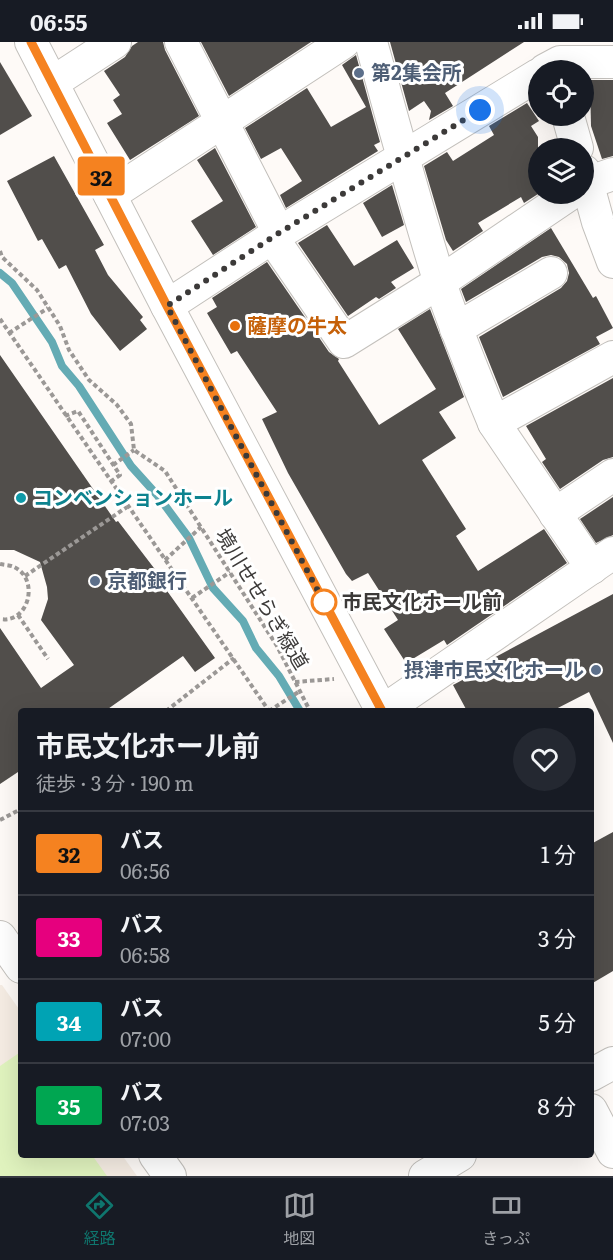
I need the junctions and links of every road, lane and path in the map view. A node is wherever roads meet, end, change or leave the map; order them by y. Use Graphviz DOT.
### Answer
graph roads {
  1 [pos="31,42"];
  2 [pos="115,42"];
  3 [pos="181,42"];
  4 [pos="344,42"];
  5 [pos="371,42"];
  6 [pos="613,62"];
  7 [pos="594,63"];
  8 [pos="528,79"];
  9 [pos="52,83"];
  10 [pos="221,122"];
  11 [pos="403,158"];
  12 [pos="110,195"];
  13 [pos="554,204"];
  14 [pos="593,204"];
  15 [pos="279,233"];
  16 [pos="0,251"];
  17 [pos="613,262"];
  18 [pos="551,273"];
  19 [pos="440,282"];
  20 [pos="167,306"];
  21 [pos="48,308"];
  22 [pos="0,319"];
  23 [pos="456,329"];
  24 [pos="9,333"];
  25 [pos="613,357"];
  26 [pos="65,416"];
  27 [pos="494,423"];
  28 [pos="134,450"];
  29 [pos="113,465"];
  30 [pos="613,475"];
  31 [pos="110,482"];
  32 [pos="128,507"];
  33 [pos="555,514"];
  34 [pos="201,527"];
  35 [pos="165,560"];
  36 [pos="602,560"];
  37 [pos="0,564"];
  38 [pos="230,572"];
  39 [pos="25,576"];
  40 [pos="192,598"];
  41 [pos="18,615"];
  42 [pos="0,619"];
  43 [pos="234,658"];
  44 [pos="48,659"];
  45 [pos="317,680"];
  46 [pos="295,682"];
  47 [pos="300,691"];
  48 [pos="170,708"];
  49 [pos="267,708"];
  50 [pos="274,708"];
  51 [pos="308,708"];
  52 [pos="380,708"];
  53 [pos="386,708"];
  54 [pos="18,811"];
  55 [pos="0,820"];
  56 [pos="613,1063"];
  57 [pos="594,1073"];
  58 [pos="594,1116"];
  59 [pos="613,1152"];
  60 [pos="157,1158"];
  61 [pos="455,1158"];
  62 [pos="170,1176"];
  63 [pos="425,1176"];
  1 -- 9 [label="street"];
  2 -- 9 [label="street"];
  3 -- 10 [label="street"];
  4 -- 10 [label="street"];
  5 -- 11 [label="street"];
  6 -- 7 [label="street"];
  8 -- 11 [label="street"];
  9 -- 12 [label="street"];
  10 -- 12 [label="street"];
  10 -- 15 [label="street"];
  11 -- 15 [label="street"];
  11 -- 19 [label="street"];
  12 -- 20 [label="street"];
  13 -- 19 [label="street"];
  14 -- 17 [label="street"];
  15 -- 19 [label="street"];
  15 -- 20 [label="street"];
  16 -- 21 [label="path"];
  18 -- 23 [label="street"];
  19 -- 23 [label="street"];
  20 -- 52 [label="street"];
  21 -- 24 [label="path"];
  21 -- 28 [label="path"];
  22 -- 24 [label="path"];
  23 -- 27 [label="street"];
  24 -- 26 [label="path"];
  25 -- 27 [label="street"];
  26 -- 29 [label="path"];
  26 -- 31 [label="path"];
  27 -- 33 [label="street"];
  28 -- 29 [label="path"];
  28 -- 34 [label="path, 境川せせらぎ緑道"];
  29 -- 31 [label="path"];
  30 -- 33 [label="street"];
  31 -- 32 [label="path"];
  32 -- 35 [label="path"];
  32 -- 39 [label="path"];
  33 -- 36 [label="street"];
  34 -- 35 [label="path"];
  34 -- 38 [label="path, 境川せせらぎ緑道"];
  35 -- 40 [label="path"];
  36 -- 53 [label="street"];
  37 -- 39 [label="path"];
  38 -- 40 [label="path"];
  38 -- 46 [label="path, 境川せせらぎ緑道"];
  39 -- 41 [label="path"];
  40 -- 43 [label="path"];
  41 -- 42 [label="path"];
  41 -- 44 [label="path"];
  43 -- 48 [label="path"];
  43 -- 49 [label="path"];
  45 -- 46 [label="path"];
  46 -- 47 [label="path, 境川せせらぎ緑道"];
  47 -- 50 [label="path"];
  47 -- 51 [label="path, 境川せせらぎ緑道"];
  54 -- 55 [label="path"];
  56 -- 57 [label="street"];
  58 -- 59 [label="street"];
  60 -- 62 [label="street"];
  61 -- 63 [label="street"];
}
